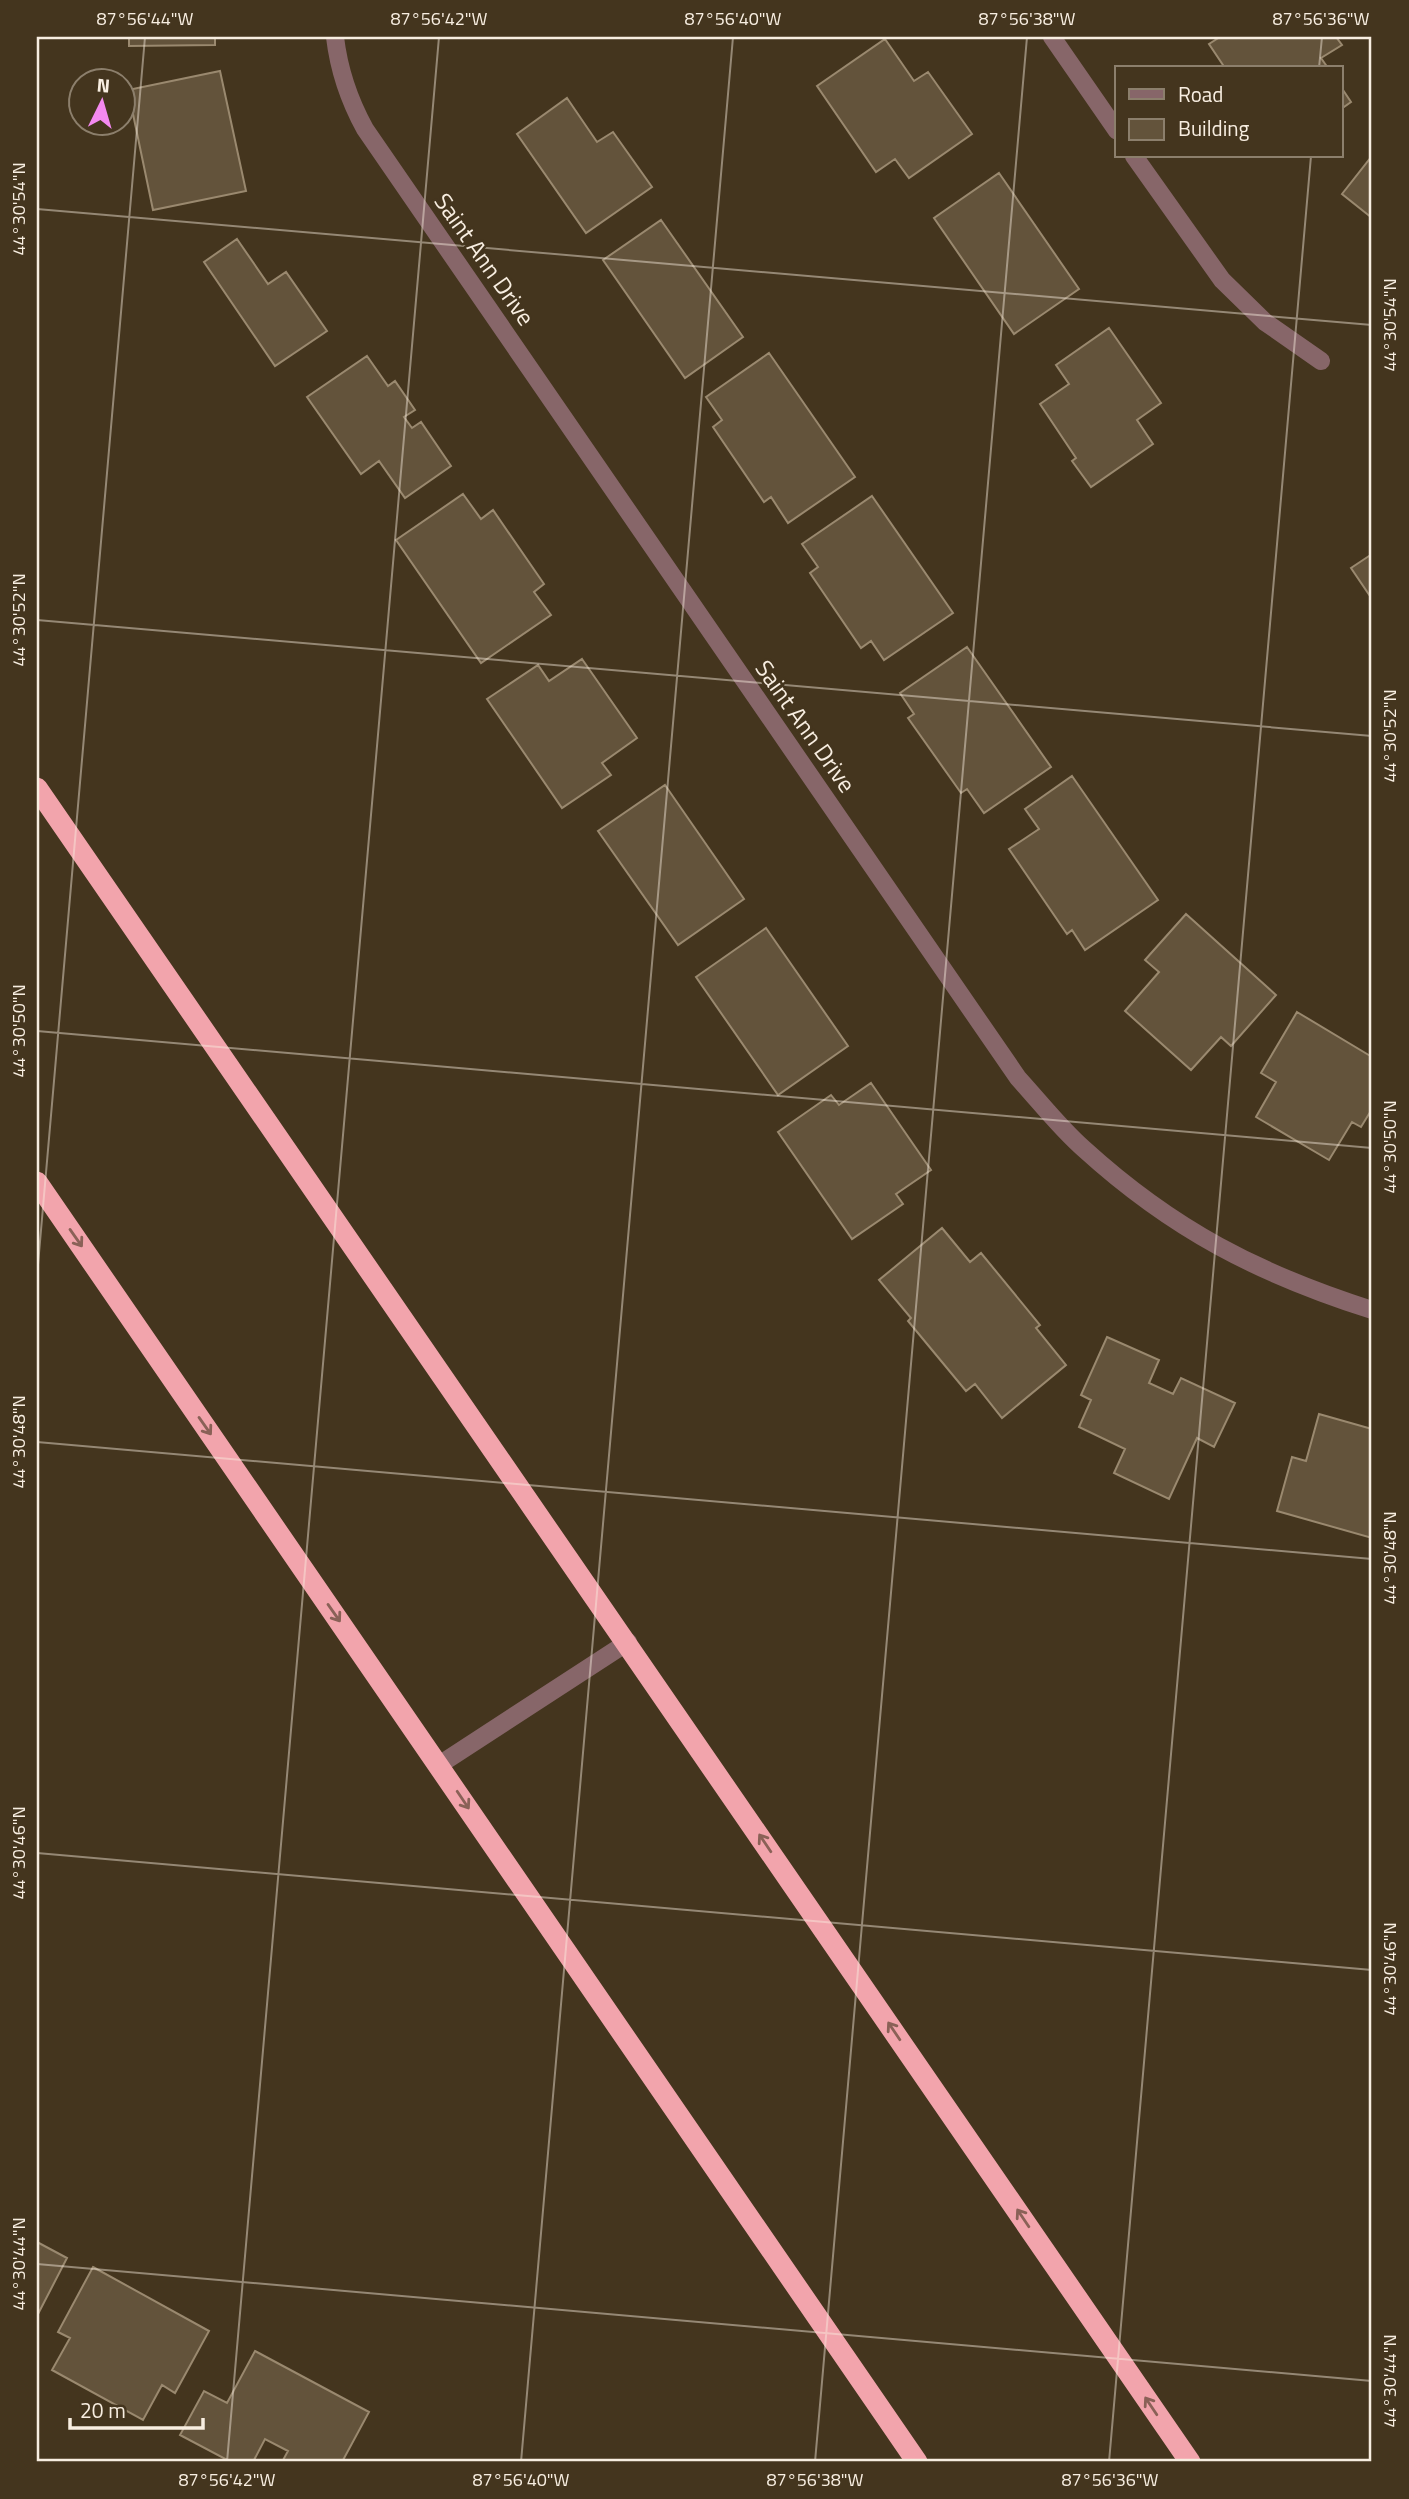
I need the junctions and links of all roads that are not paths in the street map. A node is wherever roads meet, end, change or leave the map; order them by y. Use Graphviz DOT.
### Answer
graph roads {
  1 [pos="335,37"];
  2 [pos="1052,37"];
  3 [pos="1115,128"];
  4 [pos="1135,158"];
  5 [pos="1321,361"];
  6 [pos="37,788"];
  7 [pos="37,1182"];
  8 [pos="1372,1310"];
  9 [pos="628,1642"];
  10 [pos="439,1765"];
  11 [pos="917,2462"];
  12 [pos="1190,2462"];
  1 -- 8 [label="street, Saint Ann Drive"];
  2 -- 3 [label="street"];
  4 -- 5 [label="street"];
  6 -- 9 [label="highway"];
  7 -- 10 [label="highway, one-way"];
  9 -- 10 [label="street"];
  12 -- 9 [label="highway, one-way"];
  10 -- 11 [label="highway, one-way"];
}
